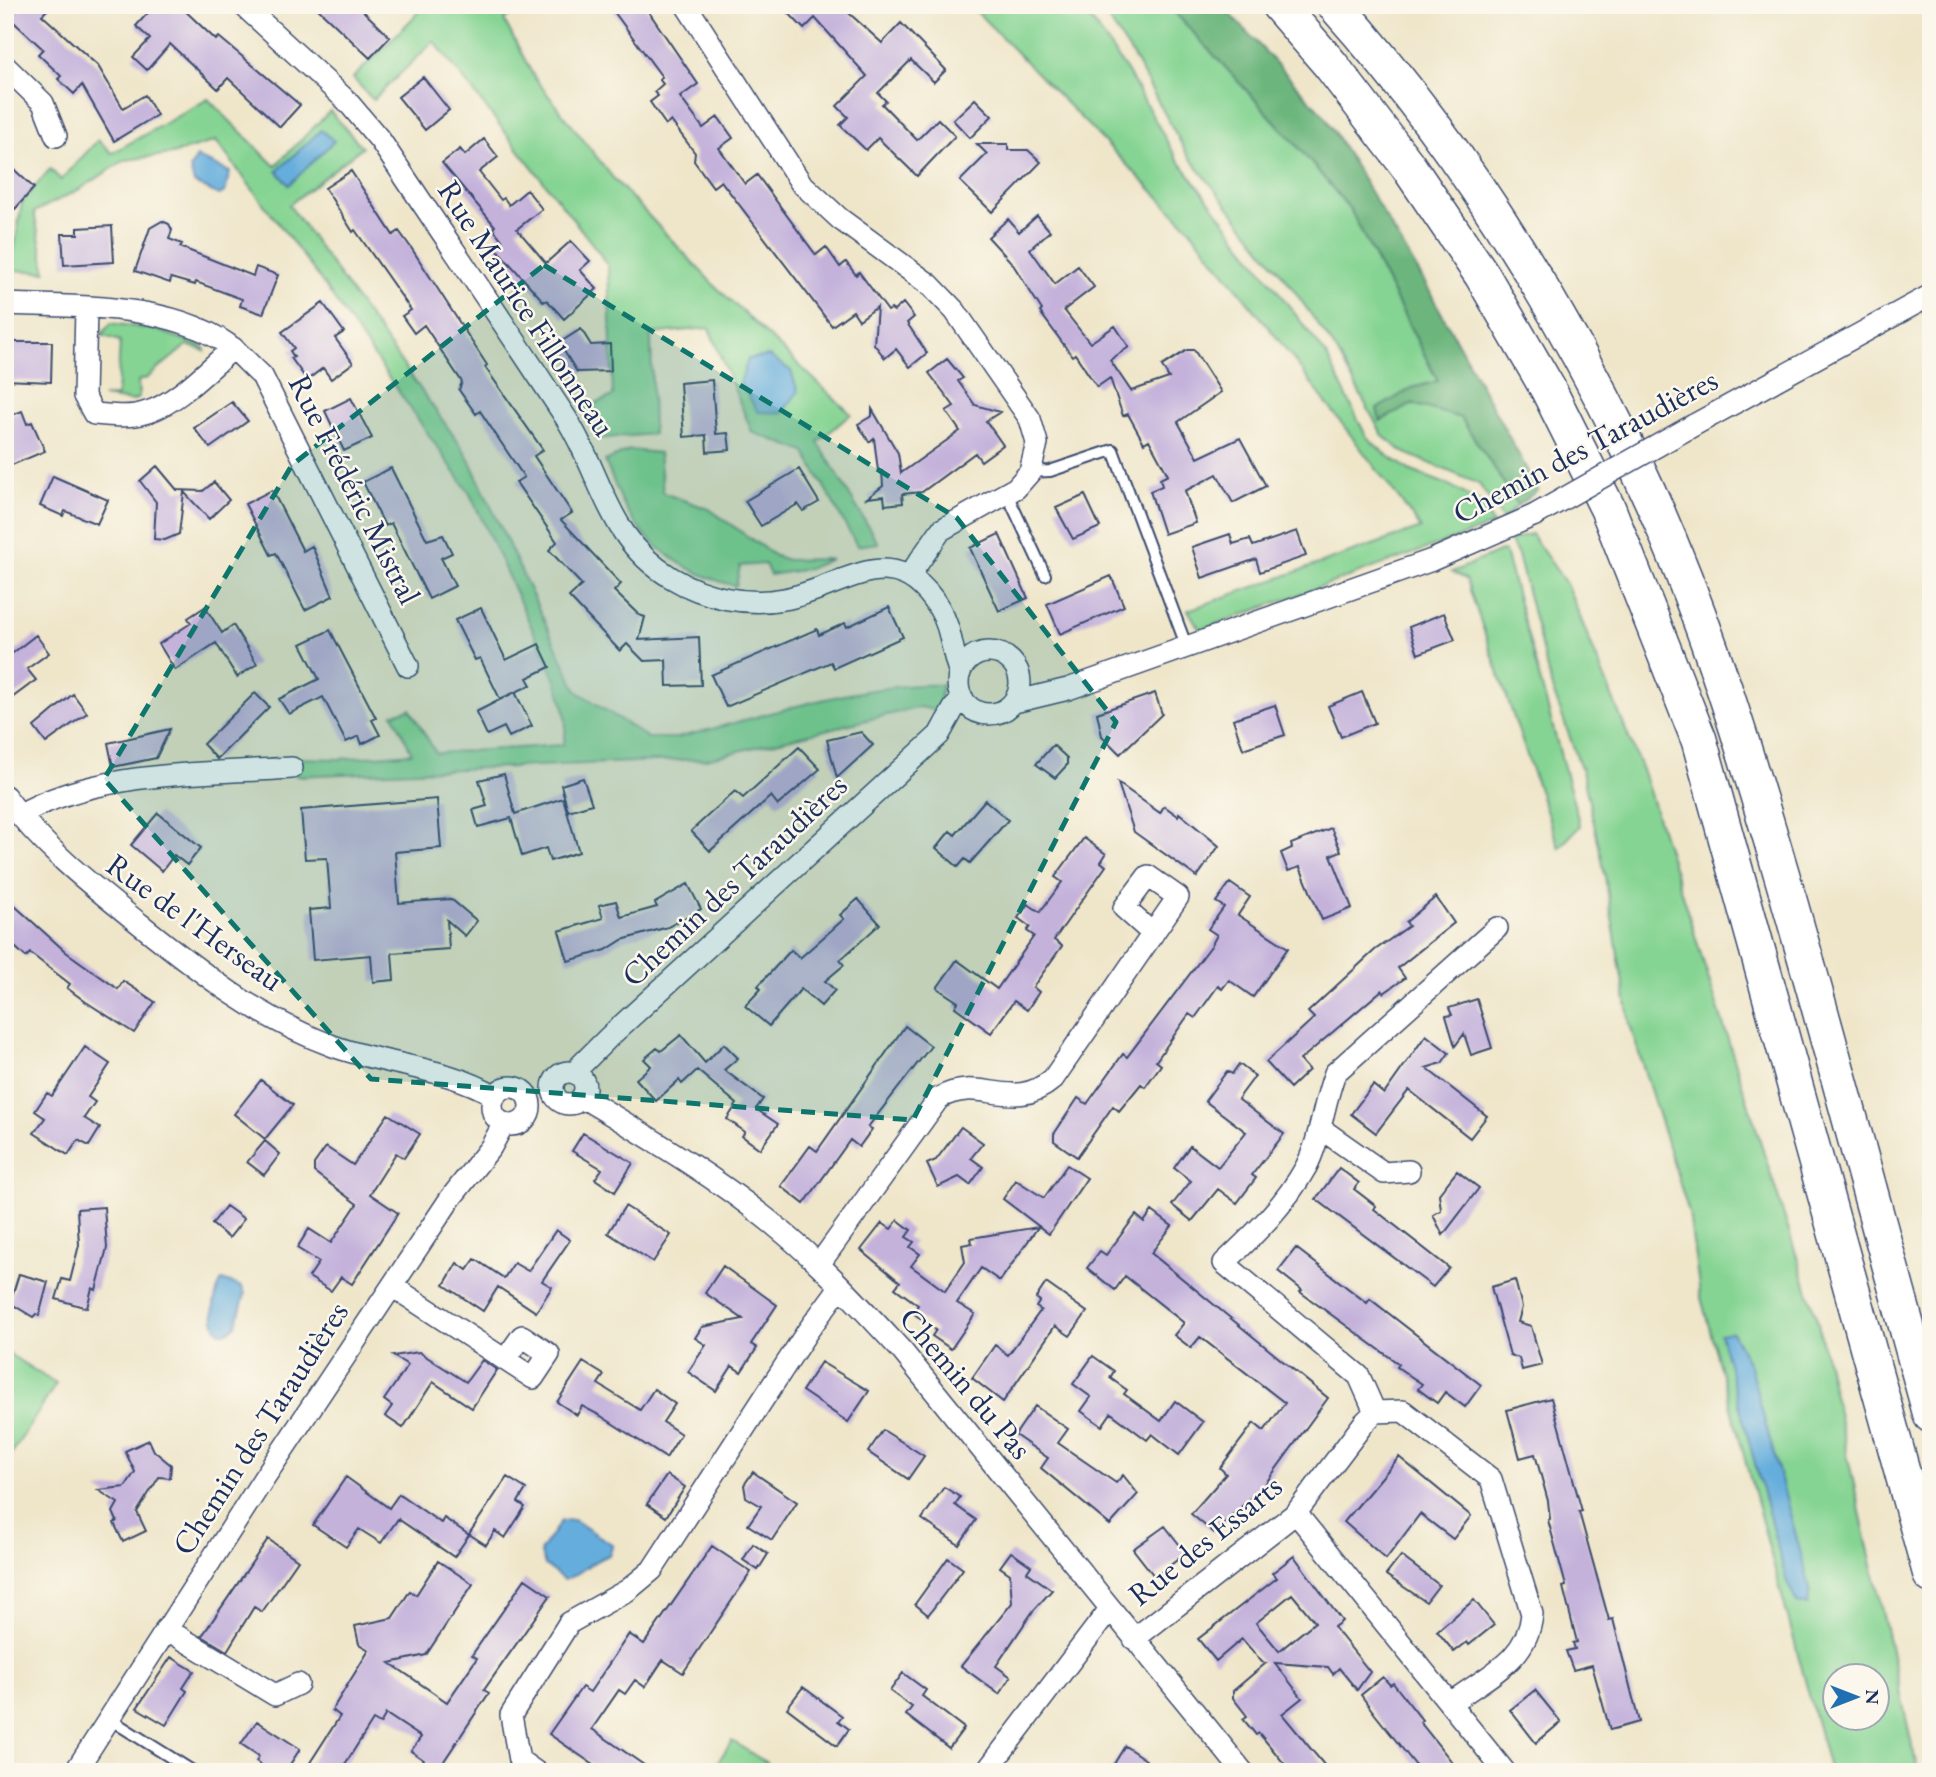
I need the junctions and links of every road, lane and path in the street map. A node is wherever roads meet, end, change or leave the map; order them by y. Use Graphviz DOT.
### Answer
graph roads {
  1 [pos="243,5"];
  2 [pos="686,5"];
  3 [pos="1279,5"];
  4 [pos="1335,5"];
  5 [pos="5,66"];
  6 [pos="56,136"];
  7 [pos="1931,295"];
  8 [pos="5,304"];
  9 [pos="86,308"];
  10 [pos="233,348"];
  11 [pos="1030,472"];
  12 [pos="1007,494"];
  13 [pos="1045,575"];
  14 [pos="909,576"];
  15 [pos="949,626"];
  16 [pos="1186,645"];
  17 [pos="985,653"];
  18 [pos="408,666"];
  19 [pos="960,673"];
  20 [pos="1019,676"];
  21 [pos="1056,691"];
  22 [pos="962,699"];
  23 [pos="1014,702"];
  24 [pos="988,714"];
  25 [pos="939,736"];
  26 [pos="292,768"];
  27 [pos="5,796"];
  28 [pos="19,815"];
  29 [pos="1497,928"];
  30 [pos="1153,934"];
  31 [pos="525,1093"];
  32 [pos="566,1095"];
  33 [pos="495,1096"];
  34 [pos="527,1116"];
  35 [pos="504,1123"];
  36 [pos="1320,1128"];
  37 [pos="1409,1171"];
  38 [pos="817,1262"];
  39 [pos="392,1286"];
  40 [pos="840,1287"];
  41 [pos="505,1360"];
  42 [pos="1376,1412"];
  43 [pos="1931,1415"];
  44 [pos="1296,1513"];
  45 [pos="1931,1575"];
  46 [pos="1110,1609"];
  47 [pos="166,1629"];
  48 [pos="1134,1639"];
  49 [pos="298,1684"];
  50 [pos="1452,1702"];
  51 [pos="108,1718"];
  52 [pos="75,1772"];
  53 [pos="194,1772"];
  54 [pos="536,1772"];
  55 [pos="986,1772"];
  56 [pos="1243,1772"];
  57 [pos="1506,1772"];
  1 -- 14 [label="street, Rue Maurice Fillonneau"];
  2 -- 11 [label="street"];
  3 -- 45 [label="highway"];
  4 -- 43 [label="highway"];
  5 -- 6 [label="street"];
  7 -- 16 [label="street, Chemin des Taraudières, bridge"];
  8 -- 9 [label="street, Rue Frédéric Mistral"];
  9 -- 10 [label="street, Rue Frédéric Mistral"];
  9 -- 10 [label="street"];
  10 -- 18 [label="street, Rue Frédéric Mistral"];
  11 -- 12 [label="street"];
  11 -- 16 [label="lane"];
  12 -- 13 [label="lane"];
  12 -- 14 [label="street"];
  14 -- 15 [label="street"];
  15 -- 17 [label="street"];
  15 -- 19 [label="street"];
  16 -- 21 [label="street, Chemin des Taraudières"];
  17 -- 19 [label="street"];
  17 -- 20 [label="street"];
  19 -- 22 [label="street"];
  20 -- 21 [label="street"];
  20 -- 23 [label="street"];
  21 -- 23 [label="street, Chemin des Taraudières"];
  22 -- 24 [label="street"];
  22 -- 25 [label="street, Chemin des Taraudières"];
  23 -- 24 [label="street"];
  24 -- 25 [label="street, Chemin des Taraudières"];
  25 -- 32 [label="street, Chemin des Taraudières"];
  26 -- 28 [label="street"];
  27 -- 28 [label="street, Rue de l'Herseau"];
  28 -- 33 [label="street, Rue de l'Herseau"];
  29 -- 36 [label="street"];
  30 -- 38 [label="street"];
  31 -- 32 [label="street"];
  31 -- 33 [label="street"];
  31 -- 34 [label="street"];
  32 -- 34 [label="street"];
  32 -- 38 [label="street, Chemin du Pas"];
  33 -- 35 [label="street"];
  34 -- 35 [label="street"];
  35 -- 39 [label="street, Chemin des Taraudières"];
  36 -- 37 [label="street"];
  36 -- 42 [label="street"];
  38 -- 40 [label="street, Chemin du Pas"];
  39 -- 41 [label="street"];
  39 -- 47 [label="street, Chemin des Taraudières"];
  40 -- 46 [label="street, Chemin du Pas"];
  40 -- 54 [label="street"];
  42 -- 44 [label="street, Rue des Essarts"];
  42 -- 50 [label="street"];
  44 -- 48 [label="street, Rue des Essarts"];
  44 -- 50 [label="street"];
  46 -- 48 [label="street, Chemin du Pas"];
  46 -- 55 [label="street"];
  47 -- 49 [label="street"];
  47 -- 51 [label="street, Chemin des Taraudières"];
  48 -- 56 [label="street, Chemin du Pas"];
  50 -- 57 [label="street"];
  51 -- 52 [label="street, Chemin des Taraudières"];
  51 -- 53 [label="lane"];
}
